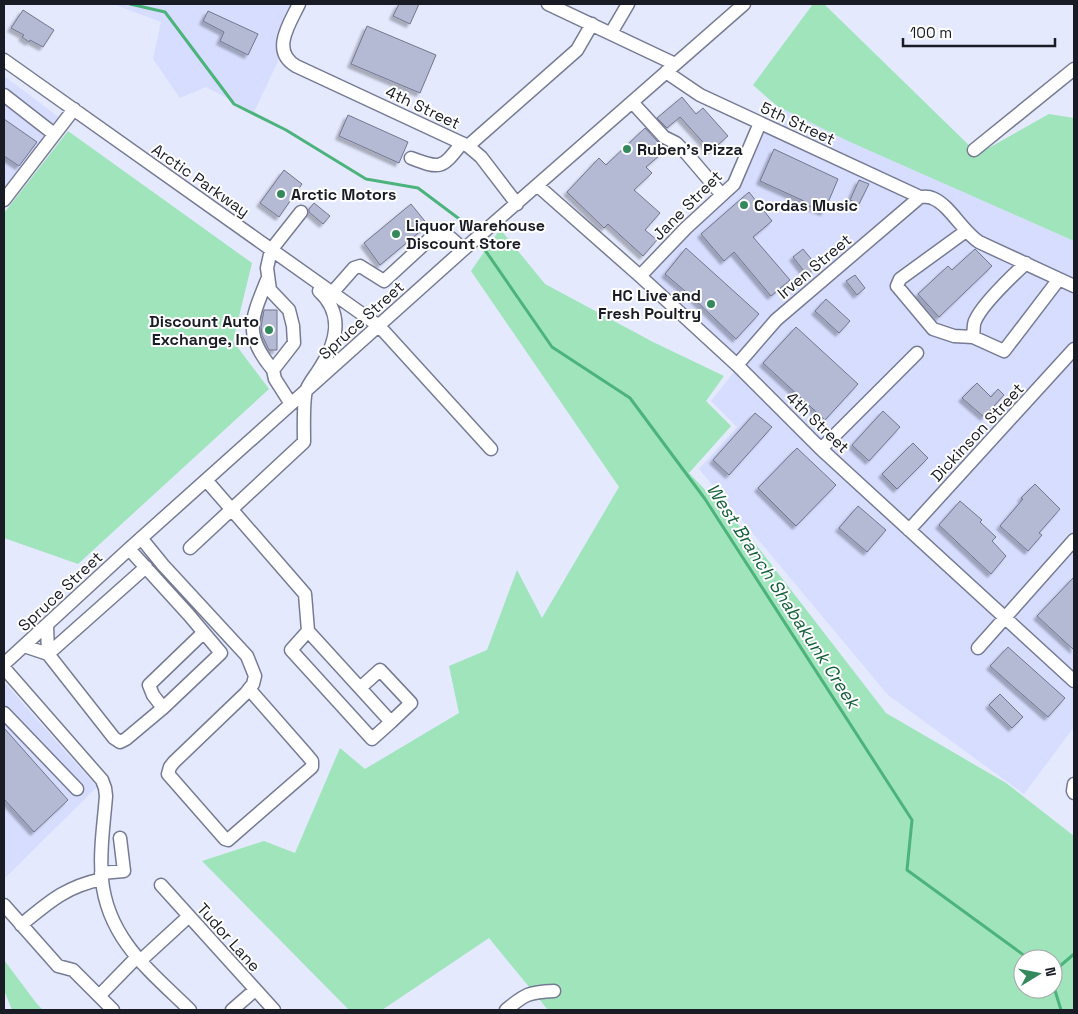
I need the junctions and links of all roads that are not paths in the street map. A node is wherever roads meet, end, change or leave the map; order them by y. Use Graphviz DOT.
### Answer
graph roads {
  1 [pos="548,4"];
  2 [pos="628,4"];
  3 [pos="744,4"];
  4 [pos="297,5"];
  5 [pos="592,24"];
  6 [pos="611,33"];
  7 [pos="4,60"];
  8 [pos="671,68"];
  9 [pos="1074,69"];
  10 [pos="4,95"];
  11 [pos="632,102"];
  12 [pos="74,109"];
  13 [pos="760,123"];
  14 [pos="54,134"];
  15 [pos="465,144"];
  16 [pos="974,150"];
  17 [pos="411,158"];
  18 [pos="538,186"];
  19 [pos="722,195"];
  20 [pos="920,197"];
  21 [pos="4,200"];
  22 [pos="517,204"];
  23 [pos="301,212"];
  24 [pos="966,231"];
  25 [pos="271,250"];
  26 [pos="463,250"];
  27 [pos="1026,264"];
  28 [pos="640,276"];
  29 [pos="1059,279"];
  30 [pos="267,280"];
  31 [pos="1074,286"];
  32 [pos="332,293"];
  33 [pos="379,326"];
  34 [pos="974,337"];
  35 [pos="1072,352"];
  36 [pos="917,354"];
  37 [pos="737,365"];
  38 [pos="273,370"];
  39 [pos="306,391"];
  40 [pos="291,404"];
  41 [pos="492,449"];
  42 [pos="821,449"];
  43 [pos="206,480"];
  44 [pos="231,510"];
  45 [pos="909,530"];
  46 [pos="141,538"];
  47 [pos="1074,540"];
  48 [pos="190,548"];
  49 [pos="130,549"];
  50 [pos="146,567"];
  51 [pos="1006,618"];
  52 [pos="47,625"];
  53 [pos="308,631"];
  54 [pos="203,633"];
  55 [pos="24,646"];
  56 [pos="978,648"];
  57 [pos="48,654"];
  58 [pos="4,664"];
  59 [pos="4,668"];
  60 [pos="1074,682"];
  61 [pos="360,688"];
  62 [pos="249,689"];
  63 [pos="163,708"];
  64 [pos="4,713"];
  65 [pos="391,722"];
  66 [pos="1074,784"];
  67 [pos="77,789"];
  68 [pos="1074,793"];
  69 [pos="120,838"];
  70 [pos="101,876"];
  71 [pos="161,885"];
  72 [pos="4,905"];
  73 [pos="188,917"];
  74 [pos="21,925"];
  75 [pos="138,959"];
  76 [pos="255,990"];
  77 [pos="554,991"];
  78 [pos="99,996"];
  79 [pos="113,1010"];
  80 [pos="190,1010"];
  81 [pos="232,1010"];
  82 [pos="274,1010"];
  83 [pos="506,1010"];
  1 -- 5 [label="street, 5th Street"];
  2 -- 6 [label="street"];
  3 -- 8 [label="street, Spruce Street"];
  4 -- 15 [label="street, 4th Street"];
  5 -- 6 [label="street, 5th Street"];
  5 -- 15 [label="street"];
  6 -- 8 [label="street, 5th Street"];
  7 -- 12 [label="street, Arctic Parkway"];
  8 -- 11 [label="street, Spruce Street"];
  8 -- 13 [label="street, 5th Street"];
  9 -- 16 [label="street"];
  10 -- 14 [label="street"];
  11 -- 18 [label="street, Spruce Street"];
  11 -- 19 [label="street"];
  12 -- 14 [label="street"];
  12 -- 25 [label="street, Arctic Parkway"];
  13 -- 19 [label="street, Jane Street"];
  13 -- 20 [label="street, 5th Street"];
  14 -- 21 [label="street"];
  15 -- 17 [label="street"];
  15 -- 22 [label="street, 4th Street"];
  18 -- 22 [label="street, Spruce Street"];
  18 -- 28 [label="street, 4th Street"];
  19 -- 28 [label="street, Jane Street"];
  20 -- 24 [label="street, 5th Street"];
  20 -- 37 [label="street, Irven Street"];
  22 -- 26 [label="street, Spruce Street"];
  23 -- 25 [label="street"];
  24 -- 27 [label="street, 5th Street"];
  24 -- 34 [label="street"];
  25 -- 30 [label="street"];
  25 -- 32 [label="street, Arctic Parkway"];
  25 -- 39 [label="street"];
  26 -- 32 [label="street"];
  26 -- 33 [label="street, Spruce Street"];
  27 -- 29 [label="street, 5th Street"];
  27 -- 34 [label="street"];
  28 -- 37 [label="street, 4th Street"];
  29 -- 31 [label="street, 5th Street"];
  29 -- 34 [label="street"];
  30 -- 38 [label="street"];
  30 -- 38 [label="street"];
  32 -- 33 [label="street, Arctic Parkway"];
  33 -- 39 [label="street, Spruce Street"];
  33 -- 41 [label="street, Arctic Parkway"];
  35 -- 45 [label="street, Dickinson Street"];
  36 -- 42 [label="street"];
  37 -- 42 [label="street, 4th Street"];
  38 -- 40 [label="street"];
  39 -- 40 [label="street, Spruce Street"];
  39 -- 44 [label="street"];
  40 -- 43 [label="street, Spruce Street"];
  42 -- 45 [label="street, 4th Street"];
  43 -- 44 [label="street"];
  43 -- 46 [label="street, Spruce Street"];
  44 -- 48 [label="street"];
  44 -- 53 [label="street"];
  45 -- 51 [label="street, 4th Street"];
  46 -- 49 [label="street, Spruce Street"];
  46 -- 62 [label="street"];
  47 -- 51 [label="street"];
  49 -- 50 [label="street"];
  49 -- 52 [label="street, Spruce Street"];
  50 -- 54 [label="street"];
  50 -- 57 [label="street"];
  51 -- 56 [label="street"];
  51 -- 60 [label="street, 4th Street"];
  52 -- 55 [label="street, Spruce Street"];
  52 -- 57 [label="street"];
  53 -- 61 [label="street"];
  53 -- 65 [label="street"];
  54 -- 63 [label="street"];
  54 -- 63 [label="street"];
  55 -- 57 [label="street"];
  55 -- 58 [label="street, Spruce Street"];
  57 -- 63 [label="street"];
  59 -- 70 [label="street"];
  61 -- 65 [label="street"];
  61 -- 65 [label="street"];
  62 -- 62 [label="street"];
  64 -- 67 [label="street"];
  66 -- 68 [label="street"];
  69 -- 70 [label="street"];
  70 -- 74 [label="street"];
  70 -- 75 [label="street"];
  71 -- 73 [label="street, Tudor Lane"];
  72 -- 74 [label="street"];
  73 -- 75 [label="street"];
  73 -- 76 [label="street, Tudor Lane"];
  74 -- 78 [label="street"];
  75 -- 78 [label="street"];
  75 -- 80 [label="street"];
  76 -- 81 [label="street"];
  76 -- 82 [label="street, Tudor Lane"];
  77 -- 83 [label="street"];
  78 -- 79 [label="street"];
}
